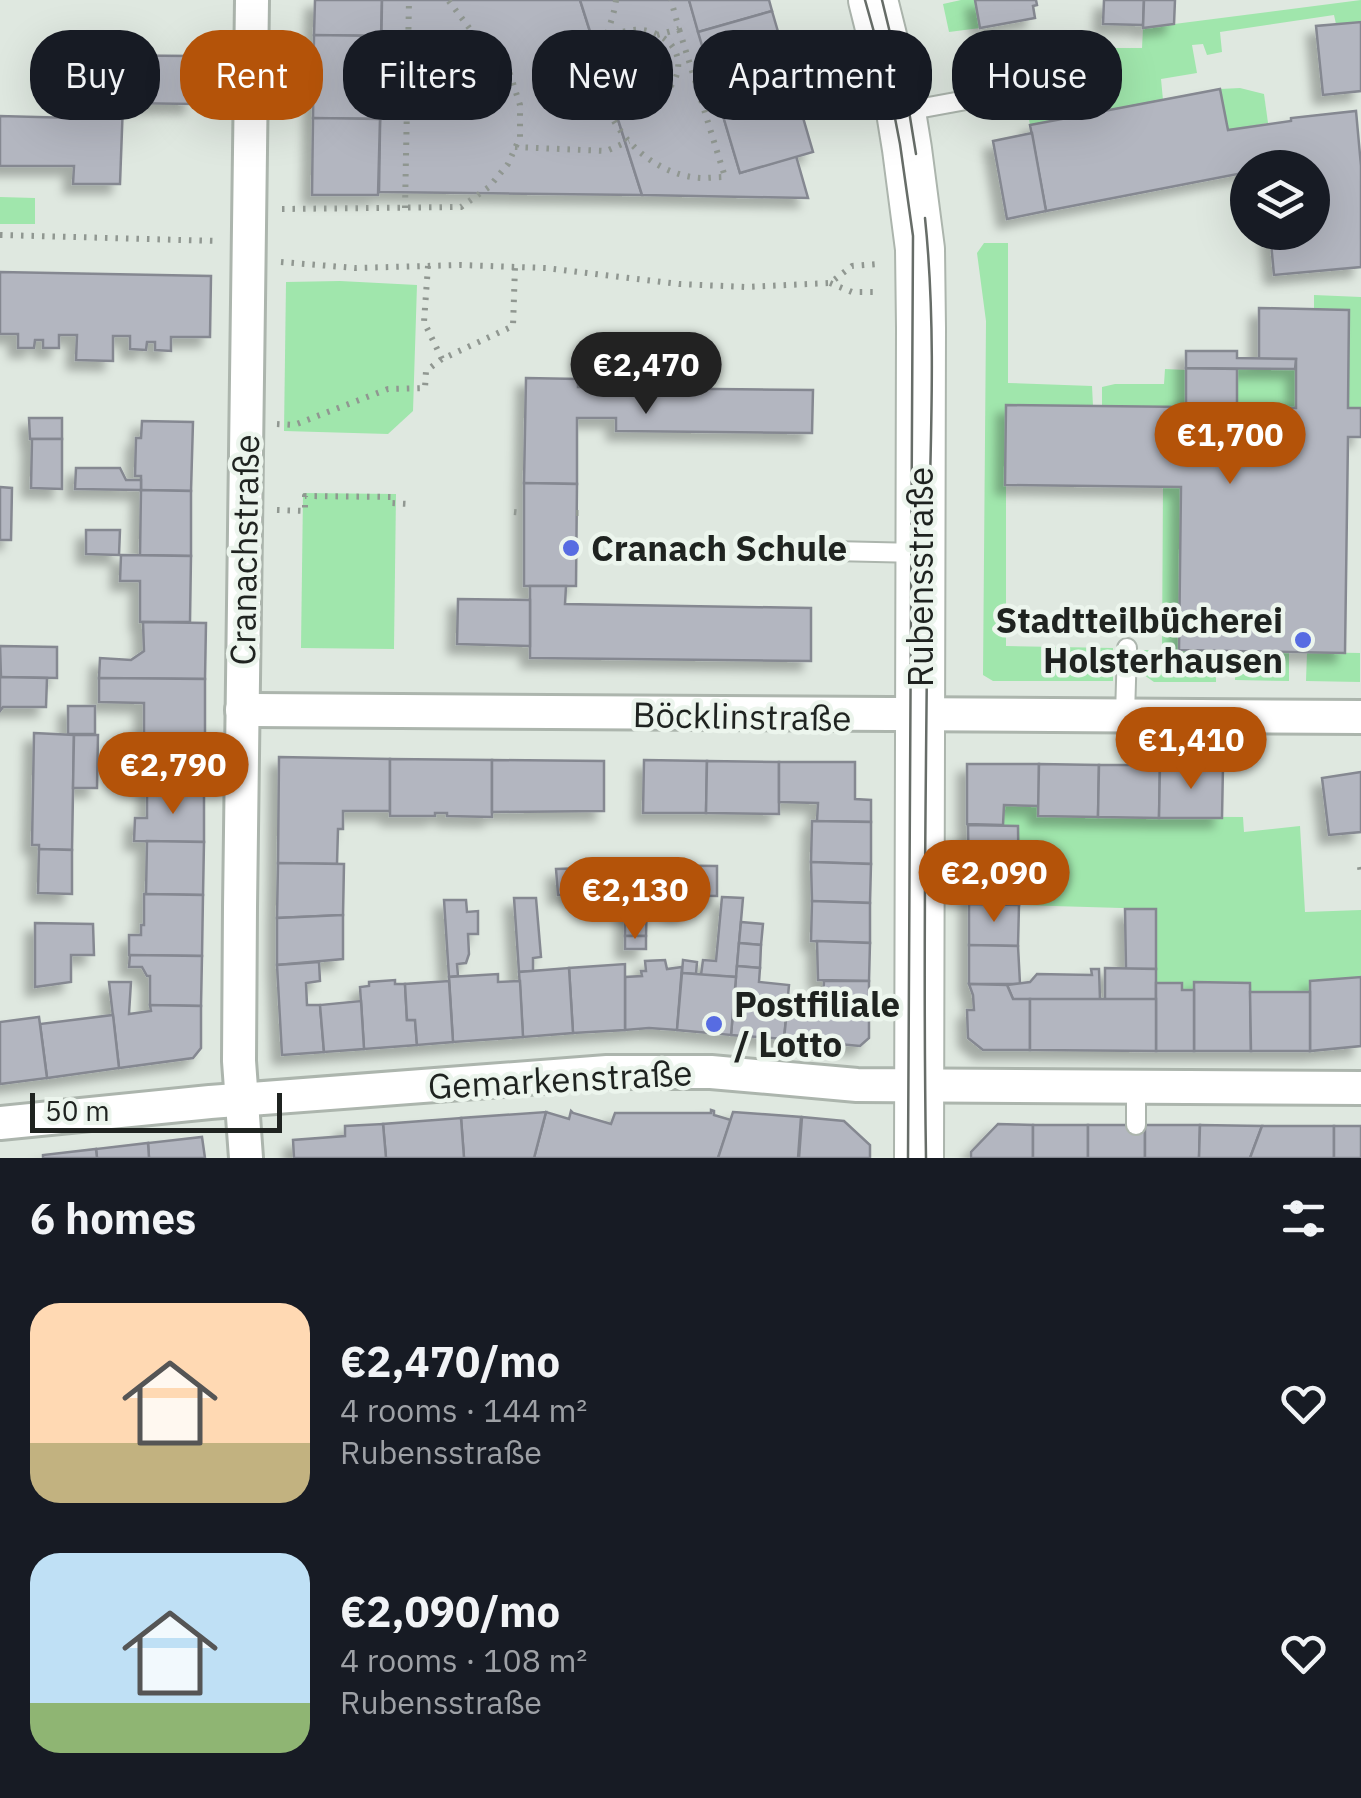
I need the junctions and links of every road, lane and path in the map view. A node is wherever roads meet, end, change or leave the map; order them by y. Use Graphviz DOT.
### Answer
graph roads {
  1 [pos="252,0"];
  2 [pos="408,0"];
  3 [pos="448,0"];
  4 [pos="616,0"];
  5 [pos="671,0"];
  6 [pos="873,0"];
  7 [pos="679,29"];
  8 [pos="609,30"];
  9 [pos="880,30"];
  10 [pos="673,31"];
  11 [pos="673,49"];
  12 [pos="673,84"];
  13 [pos="612,120"];
  14 [pos="902,120"];
  15 [pos="629,140"];
  16 [pos="515,147"];
  17 [pos="406,208"];
  18 [pos="282,209"];
  19 [pos="0,235"];
  20 [pos="249,240"];
  21 [pos="280,262"];
  22 [pos="877,264"];
  23 [pos="428,266"];
  24 [pos="514,267"];
  25 [pos="830,284"];
  26 [pos="877,292"];
  27 [pos="442,358"];
  28 [pos="277,424"];
  29 [pos="410,504"];
  30 [pos="276,510"];
  31 [pos="514,512"];
  32 [pos="524,512"];
  33 [pos="834,551"];
  34 [pos="920,554"];
  35 [pos="1127,648"];
  36 [pos="242,710"];
  37 [pos="1124,715"];
  38 [pos="918,716"];
  39 [pos="1361,717"];
  40 [pos="918,1086"];
  41 [pos="1136,1086"];
  42 [pos="1361,1088"];
  43 [pos="241,1100"];
  44 [pos="0,1123"];
  45 [pos="1136,1125"];
  46 [pos="246,1158"];
  47 [pos="918,1158"];
  1 -- 20 [label="street, Cranachstraße"];
  2 -- 17 [label="path"];
  3 -- 16 [label="path"];
  4 -- 8 [label="path"];
  5 -- 7 [label="path"];
  6 -- 9 [label="main road, Rubensstraße"];
  7 -- 10 [label="path"];
  7 -- 15 [label="path"];
  11 -- 12 [label="path"];
  13 -- 15 [label="path"];
  14 -- 34 [label="main road, Rubensstraße"];
  15 -- 16 [label="path"];
  16 -- 17 [label="path"];
  17 -- 18 [label="path"];
  19 -- 20 [label="path"];
  20 -- 36 [label="street, Cranachstraße"];
  21 -- 23 [label="path"];
  22 -- 25 [label="path"];
  23 -- 24 [label="path"];
  23 -- 27 [label="path"];
  24 -- 25 [label="path"];
  24 -- 27 [label="path"];
  25 -- 26 [label="path"];
  27 -- 28 [label="path"];
  29 -- 30 [label="path"];
  31 -- 32 [label="path"];
  33 -- 34 [label="lane"];
  34 -- 38 [label="main road, Rubensstraße"];
  35 -- 37 [label="lane"];
  36 -- 38 [label="street, Böcklinstraße"];
  36 -- 43 [label="street, Cranachstraße"];
  37 -- 38 [label="street, Böcklinstraße"];
  37 -- 39 [label="street, Böcklinstraße"];
  38 -- 40 [label="main road, Rubensstraße"];
  40 -- 41 [label="street, Gemarkenstraße"];
  40 -- 43 [label="street, Gemarkenstraße"];
  40 -- 47 [label="main road, Rubensstraße"];
  41 -- 42 [label="street, Gemarkenstraße"];
  41 -- 45 [label="lane"];
  43 -- 44 [label="street, Gemarkenstraße"];
  43 -- 46 [label="street, Cranachstraße"];
}
